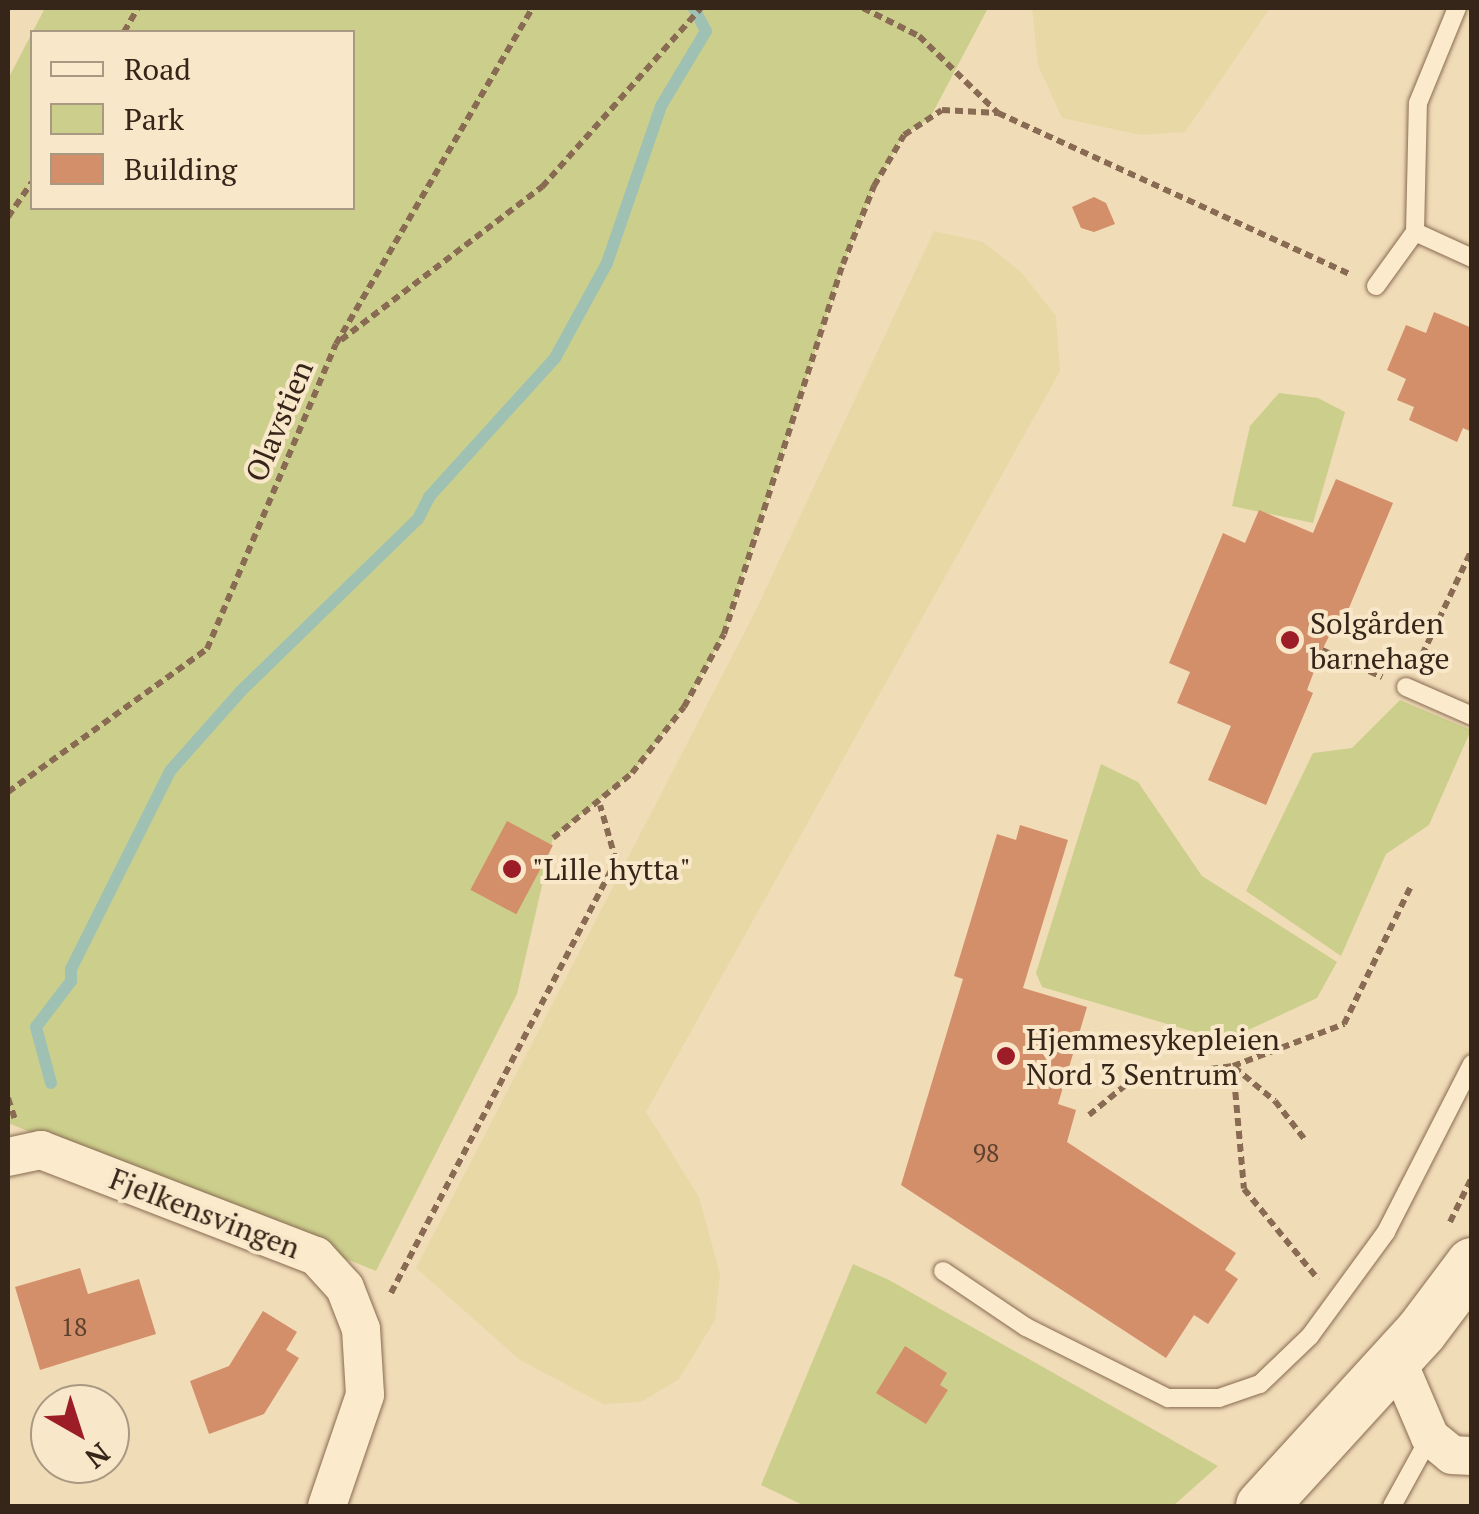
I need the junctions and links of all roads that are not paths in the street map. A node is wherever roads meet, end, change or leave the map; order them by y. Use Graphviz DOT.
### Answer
graph roads {
  1 [pos="1456,8"];
  2 [pos="1415,232"];
  3 [pos="1472,258"];
  4 [pos="1376,286"];
  5 [pos="1406,687"];
  6 [pos="1472,716"];
  7 [pos="1472,1064"];
  8 [pos="8,1158"];
  9 [pos="1472,1264"];
  10 [pos="943,1272"];
  11 [pos="1396,1360"];
  12 [pos="1430,1437"];
  13 [pos="1472,1456"];
  14 [pos="327,1506"];
  15 [pos="1262,1506"];
  16 [pos="1392,1506"];
  1 -- 2 [label="lane"];
  2 -- 3 [label="lane"];
  2 -- 4 [label="lane"];
  5 -- 6 [label="lane"];
  7 -- 10 [label="lane"];
  8 -- 14 [label="street, Fjelkensvingen"];
  9 -- 11 [label="main road"];
  11 -- 12 [label="street"];
  11 -- 15 [label="main road"];
  12 -- 13 [label="street"];
  12 -- 16 [label="lane"];
}
